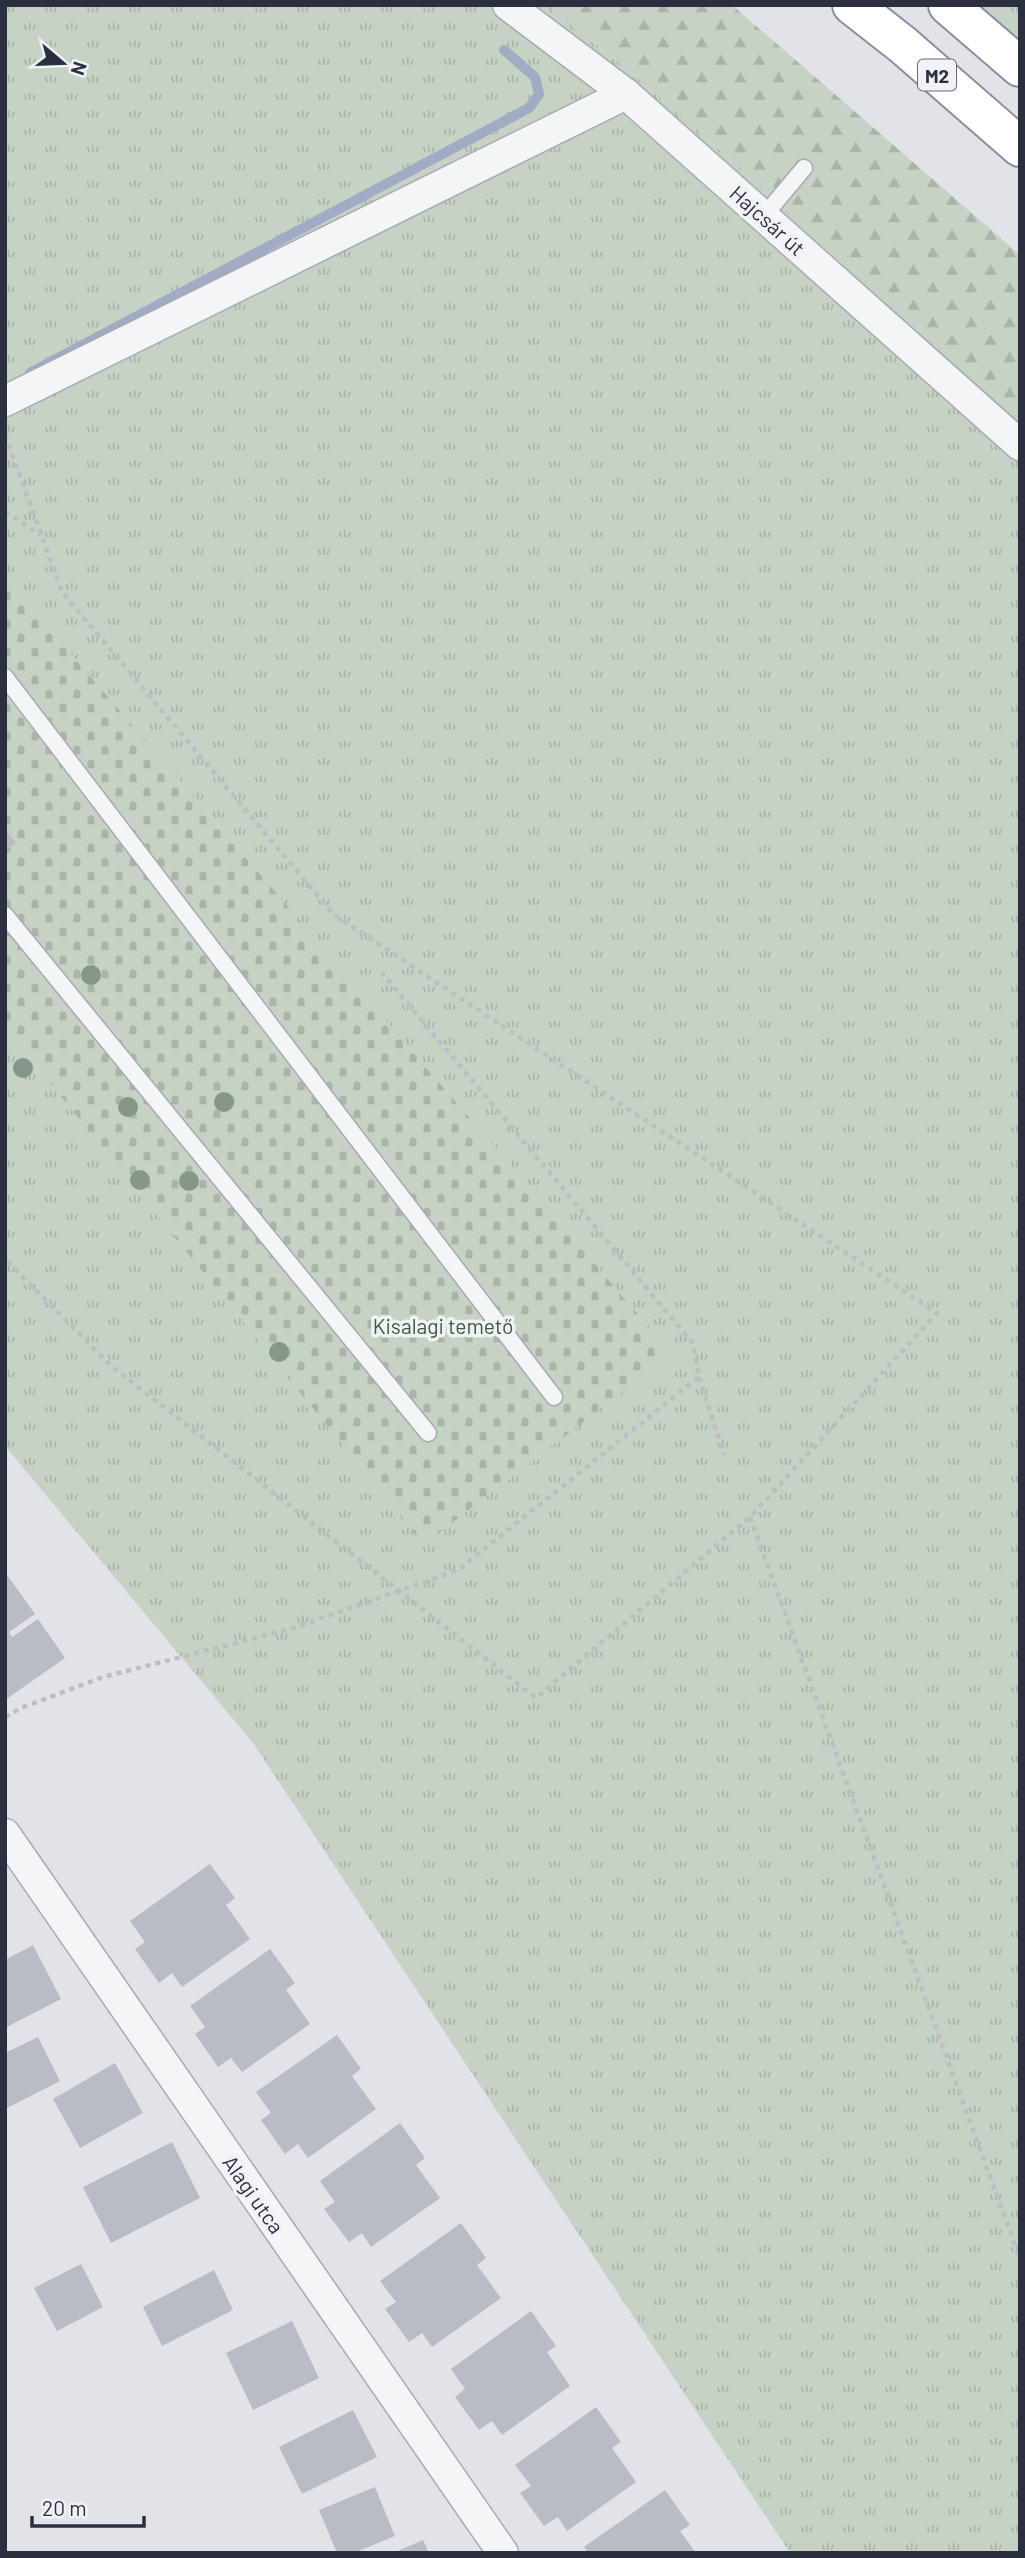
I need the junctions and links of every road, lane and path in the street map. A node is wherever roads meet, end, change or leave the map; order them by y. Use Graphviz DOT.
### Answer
graph roads {
  1 [pos="508,5"];
  2 [pos="852,5"];
  3 [pos="948,5"];
  4 [pos="1020,67"];
  5 [pos="625,94"];
  6 [pos="1020,148"];
  7 [pos="804,168"];
  8 [pos="764,216"];
  9 [pos="5,401"];
  10 [pos="5,435"];
  11 [pos="1020,445"];
  12 [pos="5,512"];
  13 [pos="41,536"];
  14 [pos="5,677"];
  15 [pos="5,915"];
  16 [pos="382,973"];
  17 [pos="5,1259"];
  18 [pos="699,1377"];
  19 [pos="554,1397"];
  20 [pos="428,1433"];
  21 [pos="724,1455"];
  22 [pos="750,1517"];
  23 [pos="398,1591"];
  24 [pos="5,1717"];
  25 [pos="5,1834"];
  26 [pos="1020,2259"];
  27 [pos="503,2553"];
  1 -- 5 [label="street, Hajcsár út"];
  2 -- 6 [label="highway, M2"];
  3 -- 4 [label="highway"];
  5 -- 8 [label="street, Hajcsár út"];
  5 -- 9 [label="street"];
  7 -- 8 [label="lane"];
  8 -- 11 [label="street, Hajcsár út"];
  10 -- 13 [label="path"];
  12 -- 13 [label="path"];
  13 -- 22 [label="path"];
  14 -- 19 [label="lane"];
  15 -- 20 [label="lane"];
  16 -- 18 [label="path"];
  17 -- 23 [label="path"];
  18 -- 21 [label="path"];
  18 -- 23 [label="path"];
  22 -- 23 [label="path"];
  22 -- 26 [label="path"];
  23 -- 24 [label="path"];
  25 -- 27 [label="street, Alagi utca"];
}
